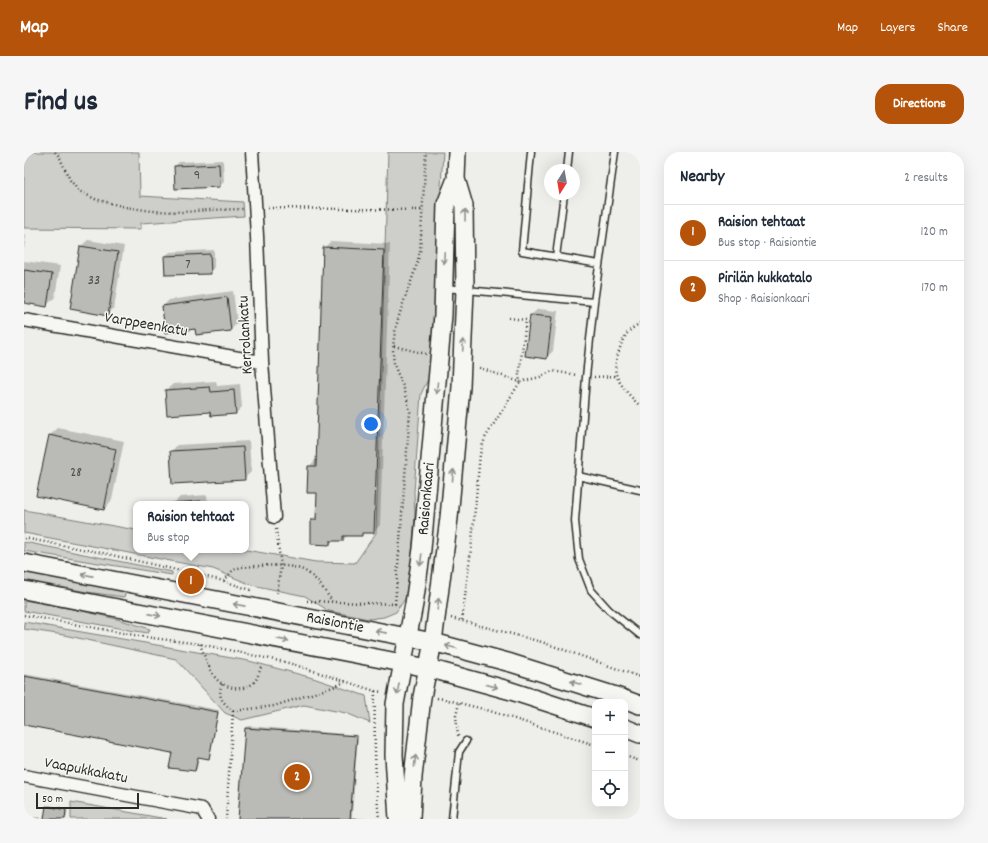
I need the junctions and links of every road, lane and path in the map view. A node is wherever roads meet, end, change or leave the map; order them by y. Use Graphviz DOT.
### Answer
graph roads {
  1 [pos="55,152"];
  2 [pos="252,152"];
  3 [pos="426,152"];
  4 [pos="457,152"];
  5 [pos="531,152"];
  6 [pos="570,152"];
  7 [pos="615,152"];
  8 [pos="568,164"];
  9 [pos="456,179"];
  10 [pos="563,200"];
  11 [pos="251,208"];
  12 [pos="422,210"];
  13 [pos="556,257"];
  14 [pos="599,264"];
  15 [pos="443,288"];
  16 [pos="465,290"];
  17 [pos="594,302"];
  18 [pos="509,318"];
  19 [pos="24,320"];
  20 [pos="640,323"];
  21 [pos="393,346"];
  22 [pos="430,355"];
  23 [pos="262,362"];
  24 [pos="471,365"];
  25 [pos="562,373"];
  26 [pos="520,382"];
  27 [pos="640,406"];
  28 [pos="578,476"];
  29 [pos="640,490"];
  30 [pos="274,517"];
  31 [pos="24,538"];
  32 [pos="24,563"];
  33 [pos="281,566"];
  34 [pos="193,574"];
  35 [pos="191,581"];
  36 [pos="224,581"];
  37 [pos="24,590"];
  38 [pos="256,592"];
  39 [pos="277,592"];
  40 [pos="306,601"];
  41 [pos="333,602"];
  42 [pos="395,604"];
  43 [pos="413,611"];
  44 [pos="24,615"];
  45 [pos="437,615"];
  46 [pos="462,620"];
  47 [pos="177,635"];
  48 [pos="640,635"];
  49 [pos="408,638"];
  50 [pos="176,641"];
  51 [pos="433,642"];
  52 [pos="200,644"];
  53 [pos="403,663"];
  54 [pos="262,665"];
  55 [pos="428,668"];
  56 [pos="640,677"];
  57 [pos="346,681"];
  58 [pos="222,684"];
  59 [pos="375,691"];
  60 [pos="397,694"];
  61 [pos="422,697"];
  62 [pos="459,703"];
  63 [pos="640,705"];
  64 [pos="234,711"];
  65 [pos="592,717"];
  66 [pos="628,729"];
  67 [pos="640,734"];
  68 [pos="466,741"];
  69 [pos="592,744"];
  70 [pos="460,752"];
  71 [pos="628,757"];
  72 [pos="640,761"];
  73 [pos="24,776"];
  74 [pos="208,819"];
  75 [pos="226,819"];
  76 [pos="379,819"];
  77 [pos="398,819"];
  78 [pos="411,819"];
  79 [pos="452,819"];
  1 -- 11 [label="path"];
  2 -- 11 [label="street, Kerrolankatu"];
  3 -- 12 [label="path"];
  4 -- 9 [label="main road, Raisionkaari"];
  5 -- 13 [label="lane"];
  6 -- 8 [label="lane"];
  7 -- 14 [label="lane"];
  9 -- 15 [label="main road, Raisionkaari, one-way"];
  16 -- 9 [label="main road, Raisionkaari, one-way"];
  10 -- 13 [label="lane"];
  11 -- 12 [label="path"];
  11 -- 23 [label="street, Kerrolankatu"];
  12 -- 21 [label="path"];
  13 -- 14 [label="lane"];
  14 -- 17 [label="lane"];
  15 -- 16 [label="lane"];
  15 -- 43 [label="main road, Raisionkaari, one-way"];
  16 -- 17 [label="lane"];
  45 -- 16 [label="main road, Raisionkaari, one-way"];
  17 -- 28 [label="lane"];
  18 -- 26 [label="path"];
  19 -- 23 [label="street, Varppeenkatu"];
  20 -- 27 [label="path"];
  21 -- 22 [label="path"];
  21 -- 42 [label="path"];
  23 -- 30 [label="street, Kerrolankatu"];
  24 -- 26 [label="path"];
  25 -- 26 [label="path"];
  26 -- 46 [label="path"];
  28 -- 29 [label="lane"];
  28 -- 48 [label="lane"];
  30 -- 33 [label="path"];
  31 -- 34 [label="path"];
  49 -- 32 [label="main road, Raisiontie, one-way"];
  33 -- 36 [label="path"];
  33 -- 39 [label="path"];
  33 -- 41 [label="path"];
  34 -- 35 [label="path"];
  34 -- 36 [label="path"];
  36 -- 38 [label="path"];
  37 -- 53 [label="main road, Raisiontie, one-way"];
  40 -- 41 [label="path"];
  41 -- 42 [label="path"];
  42 -- 43 [label="path"];
  43 -- 49 [label="main road, Raisionkaari"];
  44 -- 50 [label="path"];
  45 -- 46 [label="path"];
  45 -- 51 [label="main road, Raisionkaari"];
  46 -- 56 [label="path"];
  47 -- 50 [label="path"];
  49 -- 51 [label="main road, Raisiontie"];
  49 -- 53 [label="main road, Raisionkaari"];
  50 -- 52 [label="path"];
  51 -- 55 [label="main road, Raisionkaari"];
  63 -- 51 [label="main road, Raisiontie, one-way"];
  52 -- 57 [label="path"];
  52 -- 58 [label="path"];
  53 -- 55 [label="main road, Raisiontie"];
  53 -- 60 [label="main road, Raisionkaari, one-way"];
  54 -- 58 [label="path"];
  55 -- 61 [label="main road, Raisionkaari"];
  55 -- 65 [label="main road, Raisiontie, one-way"];
  57 -- 59 [label="path"];
  57 -- 64 [label="path"];
  58 -- 64 [label="path"];
  59 -- 60 [label="path"];
  59 -- 76 [label="path"];
  60 -- 77 [label="main road, Raisionkaari"];
  61 -- 62 [label="path"];
  78 -- 61 [label="main road, Raisionkaari, one-way"];
  62 -- 69 [label="path"];
  62 -- 70 [label="path"];
  64 -- 75 [label="path"];
  66 -- 67 [label="main road"];
  68 -- 70 [label="lane"];
  70 -- 79 [label="lane"];
  71 -- 72 [label="path"];
  73 -- 74 [label="street, Vaapukkakatu"];
}
